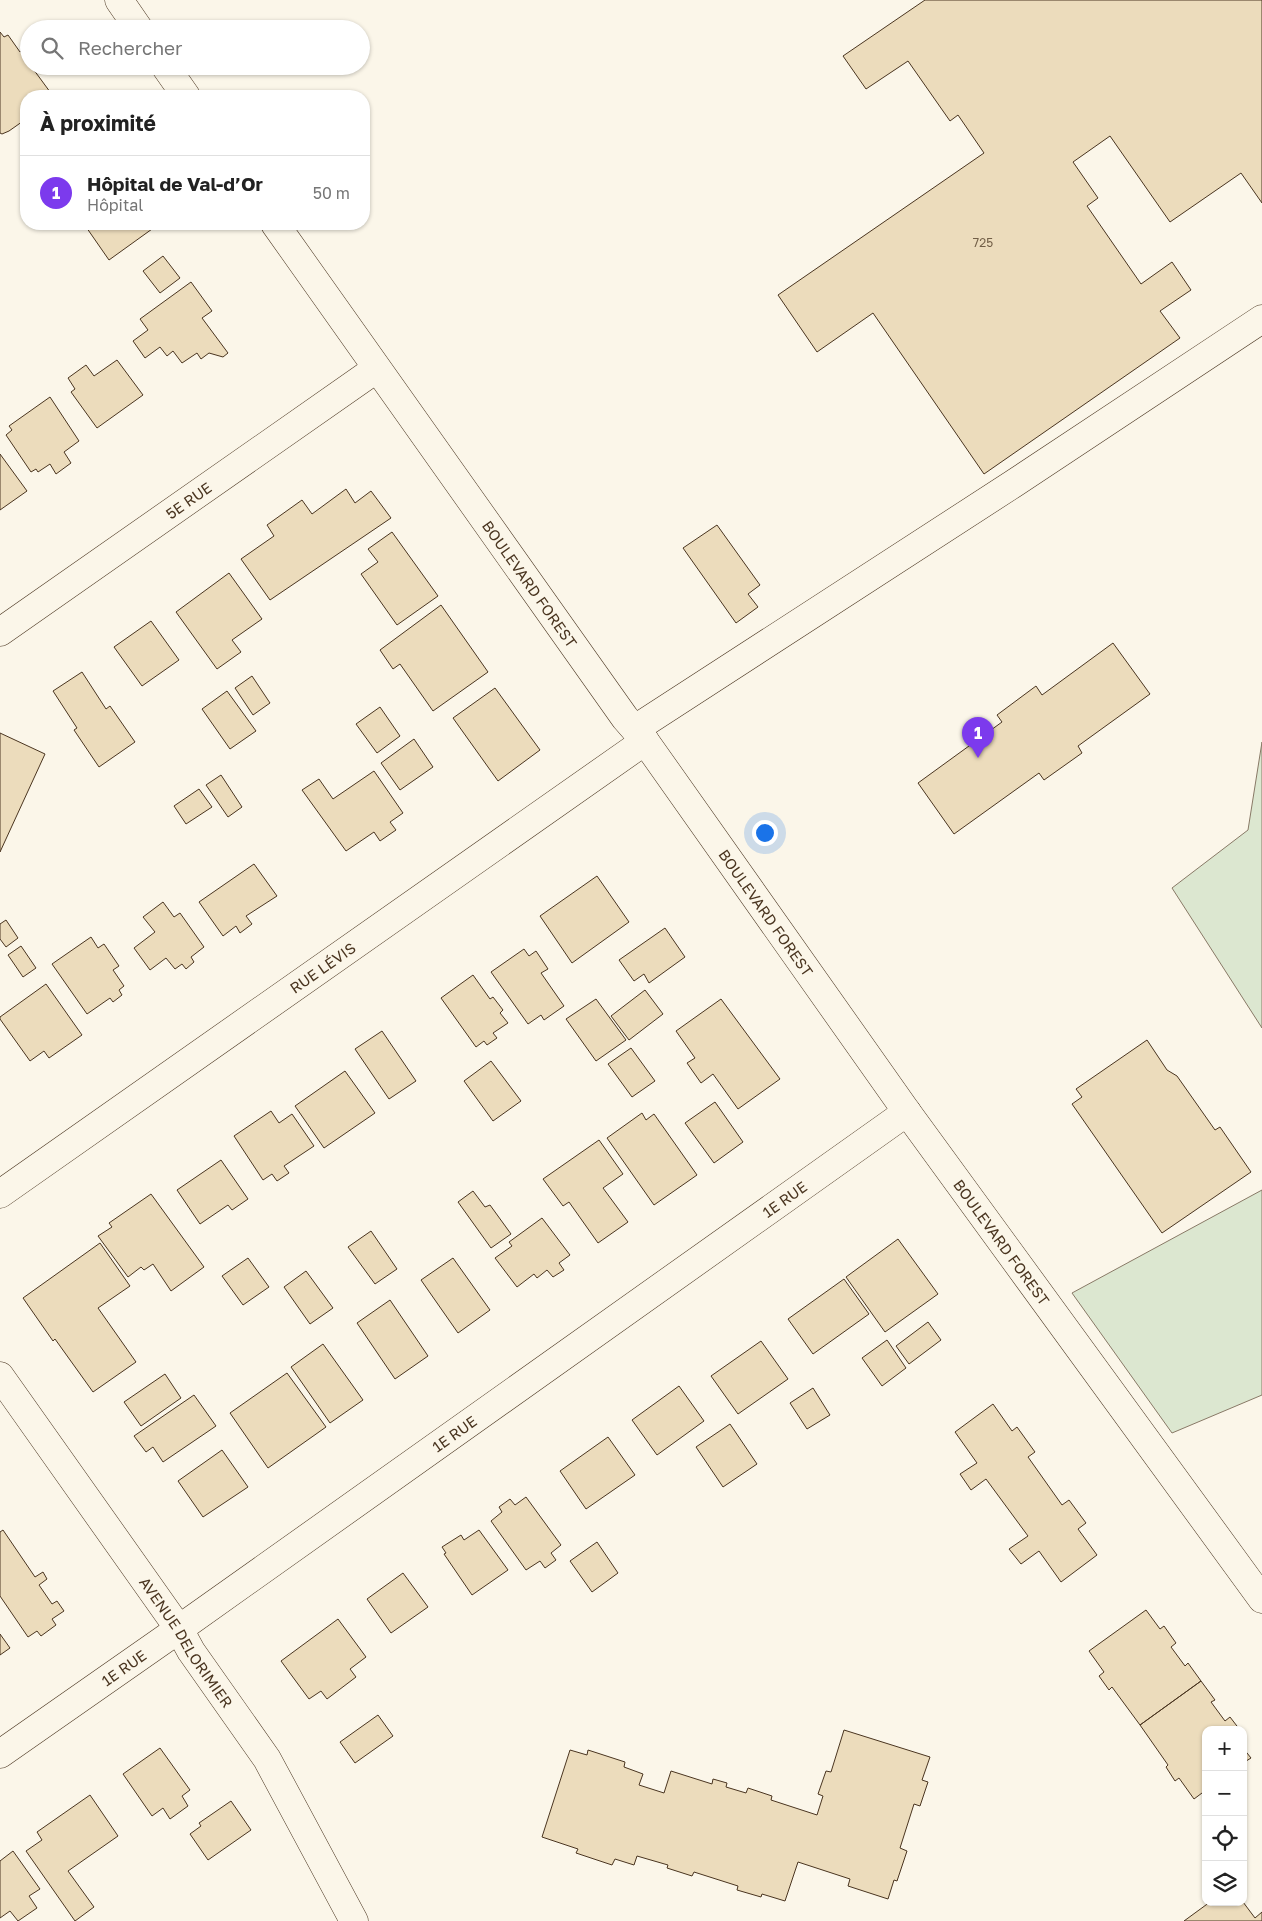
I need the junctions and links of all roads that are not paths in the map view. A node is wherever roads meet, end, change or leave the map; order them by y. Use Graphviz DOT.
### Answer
graph roads {
  1 [pos="119,0"];
  2 [pos="133,20"];
  3 [pos="171,75"];
  4 [pos="182,90"];
  5 [pos="279,230"];
  6 [pos="1262,319"];
  7 [pos="376,369"];
  8 [pos="0,632"];
  9 [pos="640,735"];
  10 [pos="907,1112"];
  11 [pos="0,1194"];
  12 [pos="0,1376"];
  13 [pos="1262,1599"];
  14 [pos="179,1629"];
  15 [pos="0,1754"];
  16 [pos="354,1921"];
  1 -- 2 [label="street"];
  3 -- 4 [label="street"];
  5 -- 7 [label="street, BOULEVARD FOREST"];
  6 -- 9 [label="street, RUE LÉVIS"];
  7 -- 8 [label="street, 5E RUE"];
  7 -- 9 [label="street, BOULEVARD FOREST"];
  9 -- 10 [label="street, BOULEVARD FOREST"];
  9 -- 11 [label="street, RUE LÉVIS"];
  10 -- 13 [label="street, BOULEVARD FOREST"];
  10 -- 14 [label="street, 1E RUE"];
  12 -- 14 [label="street, AVENUE DELORIMIER"];
  14 -- 15 [label="street, 1E RUE"];
  14 -- 16 [label="street, AVENUE DELORIMIER"];
}
